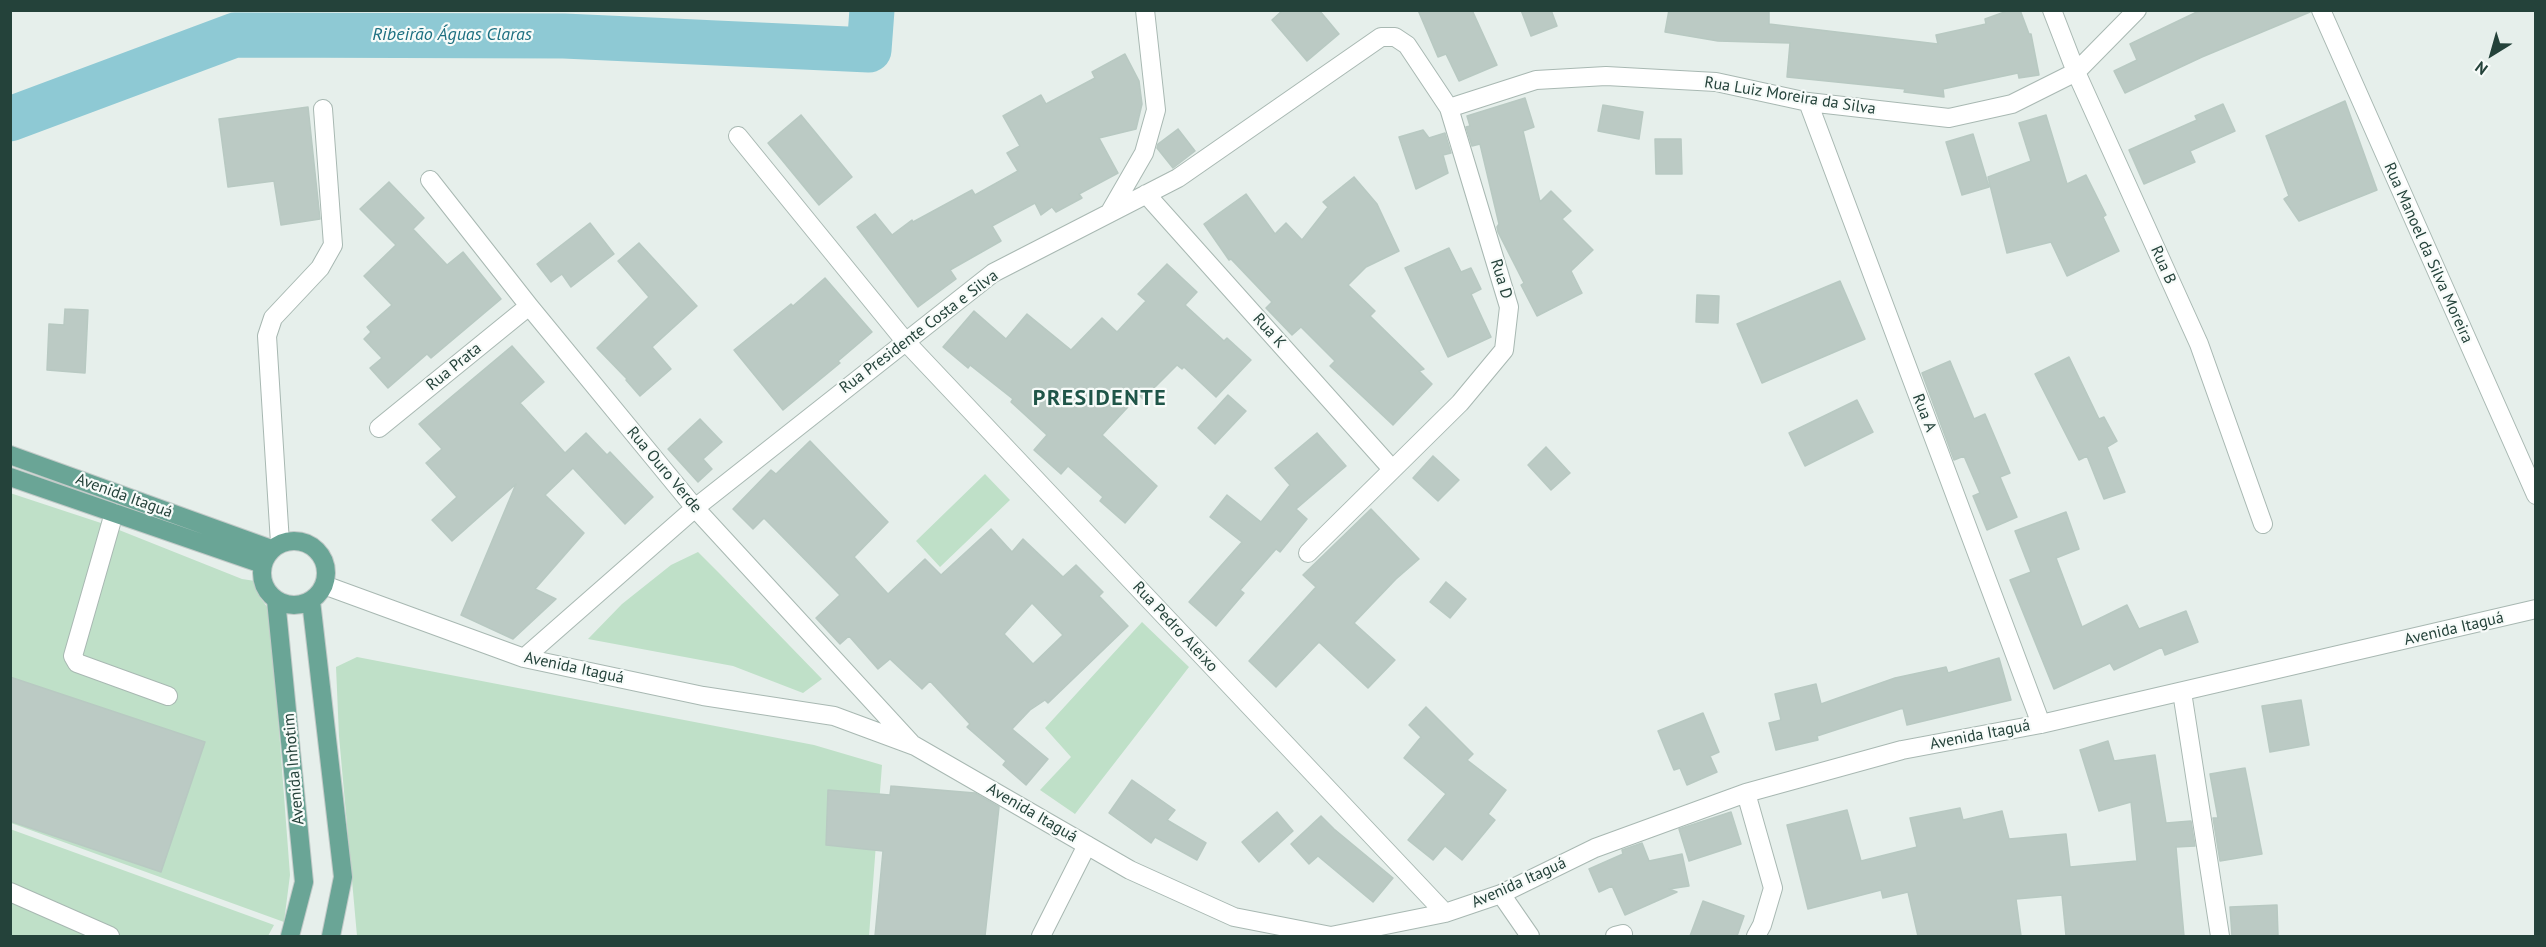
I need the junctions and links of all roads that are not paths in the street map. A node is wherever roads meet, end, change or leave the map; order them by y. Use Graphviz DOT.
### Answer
graph roads {
  1 [pos="1145,10"];
  2 [pos="2052,10"];
  3 [pos="2137,10"];
  4 [pos="2321,10"];
  5 [pos="1381,37"];
  6 [pos="2076,72"];
  7 [pos="1808,102"];
  8 [pos="323,108"];
  9 [pos="1449,108"];
  10 [pos="738,136"];
  11 [pos="430,180"];
  12 [pos="1146,194"];
  13 [pos="1110,212"];
  14 [pos="530,306"];
  15 [pos="905,341"];
  16 [pos="379,428"];
  17 [pos="10,455"];
  18 [pos="1392,469"];
  19 [pos="10,477"];
  20 [pos="2535,495"];
  21 [pos="695,508"];
  22 [pos="114,513"];
  23 [pos="2263,524"];
  24 [pos="271,552"];
  25 [pos="1308,553"];
  26 [pos="324,585"];
  27 [pos="276,600"];
  28 [pos="311,601"];
  29 [pos="2535,609"];
  30 [pos="524,658"];
  31 [pos="2182,692"];
  32 [pos="168,696"];
  33 [pos="2041,723"];
  34 [pos="915,746"];
  35 [pos="1746,794"];
  36 [pos="1087,845"];
  37 [pos="10,892"];
  38 [pos="1501,894"];
  39 [pos="1445,913"];
  40 [pos="1764,933"];
  41 [pos="110,936"];
  42 [pos="290,936"];
  43 [pos="332,936"];
  44 [pos="1041,936"];
  45 [pos="1530,936"];
  46 [pos="2220,936"];
  1 -- 13 [label="street"];
  2 -- 6 [label="street, Rua B"];
  3 -- 6 [label="street, Rua Luiz Moreira da Silva"];
  4 -- 20 [label="street, Rua Manoel da Silva Moreira"];
  5 -- 9 [label="street, Rua D"];
  5 -- 12 [label="street, Rua Presidente Costa e Silva"];
  6 -- 7 [label="street, Rua Luiz Moreira da Silva"];
  6 -- 23 [label="street, Rua B"];
  7 -- 9 [label="street, Rua Luiz Moreira da Silva"];
  7 -- 33 [label="street, Rua A"];
  8 -- 24 [label="street"];
  9 -- 18 [label="street, Rua D"];
  10 -- 15 [label="street, Rua Pedro Aleixo"];
  11 -- 14 [label="street, Rua Ouro Verde"];
  12 -- 13 [label="street, Rua Presidente Costa e Silva"];
  12 -- 18 [label="street, Rua K"];
  13 -- 15 [label="street, Rua Presidente Costa e Silva"];
  14 -- 16 [label="street, Rua Prata"];
  14 -- 21 [label="street, Rua Ouro Verde"];
  15 -- 21 [label="street, Rua Presidente Costa e Silva"];
  15 -- 39 [label="street, Rua Pedro Aleixo"];
  17 -- 24 [label="main road, Avenida Itaguá"];
  18 -- 25 [label="street, Rua D"];
  19 -- 22 [label="main road, Avenida Itaguá"];
  21 -- 30 [label="street, Rua Presidente Costa e Silva"];
  21 -- 34 [label="street, Rua Ouro Verde"];
  22 -- 24 [label="main road, Avenida Itaguá"];
  22 -- 32 [label="street"];
  24 -- 26 [label="main road, Avenida Itaguá"];
  24 -- 27 [label="main road"];
  26 -- 28 [label="main road"];
  26 -- 30 [label="street, Avenida Itaguá"];
  27 -- 28 [label="main road"];
  27 -- 42 [label="main road, Avenida Inhotim"];
  28 -- 43 [label="main road"];
  29 -- 31 [label="street, Avenida Itaguá"];
  30 -- 34 [label="street, Avenida Itaguá"];
  31 -- 33 [label="street, Avenida Itaguá"];
  31 -- 46 [label="street"];
  33 -- 35 [label="street, Avenida Itaguá"];
  34 -- 36 [label="street, Avenida Itaguá"];
  35 -- 38 [label="street, Avenida Itaguá"];
  35 -- 40 [label="street"];
  36 -- 39 [label="street, Avenida Itaguá"];
  36 -- 44 [label="street"];
  37 -- 41 [label="street"];
  38 -- 39 [label="street, Avenida Itaguá"];
  38 -- 45 [label="street"];
}
